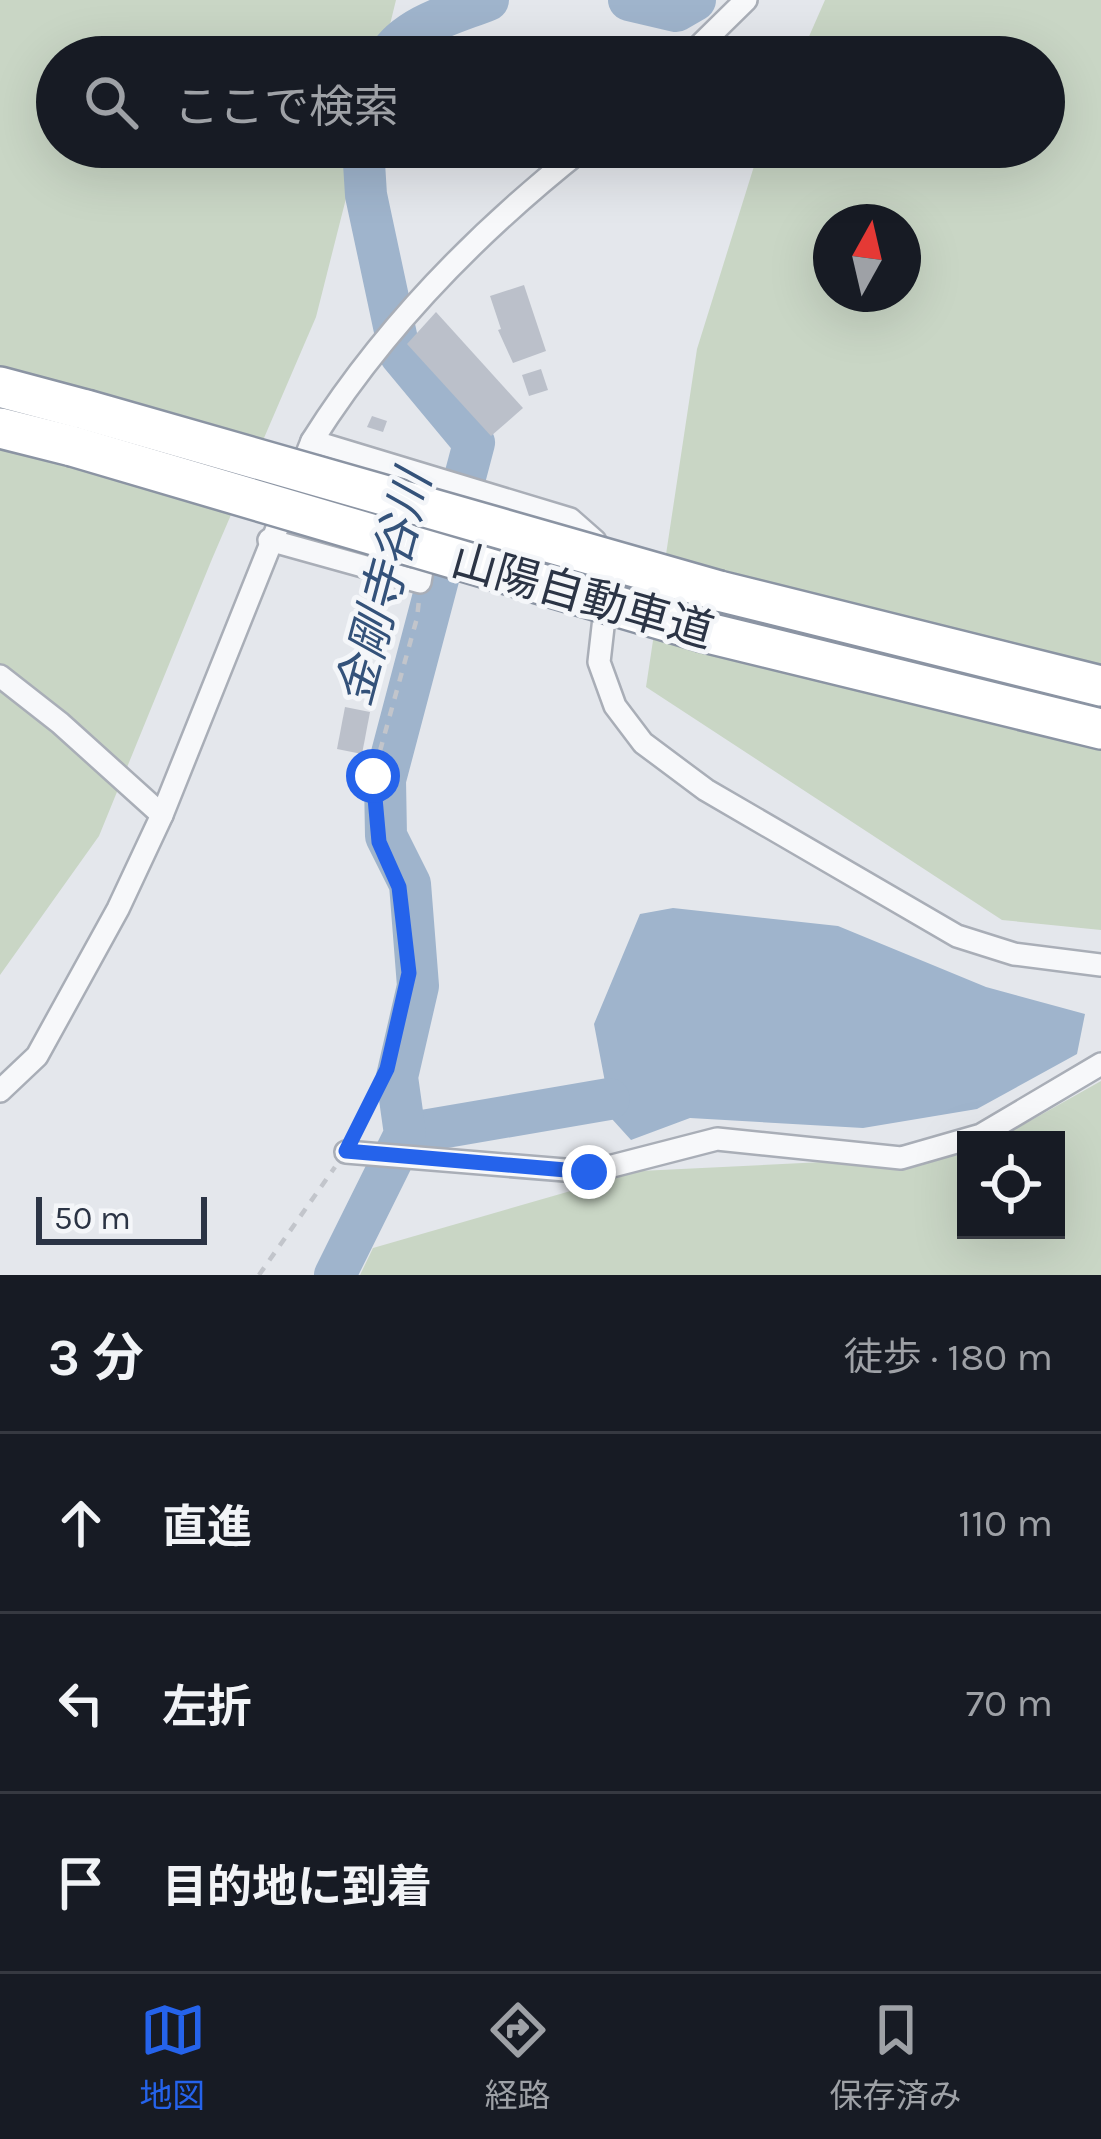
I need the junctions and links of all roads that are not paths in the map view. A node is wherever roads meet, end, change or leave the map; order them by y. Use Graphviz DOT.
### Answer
graph roads {
  1 [pos="746,0"];
  2 [pos="713,36"];
  3 [pos="559,168"];
  4 [pos="0,387"];
  5 [pos="0,428"];
  6 [pos="79,428"];
  7 [pos="311,441"];
  8 [pos="437,479"];
  9 [pos="269,540"];
  10 [pos="0,676"];
  11 [pos="1101,684"];
  12 [pos="1101,729"];
  13 [pos="162,815"];
  14 [pos="1101,965"];
  15 [pos="1101,1064"];
  16 [pos="0,1090"];
  17 [pos="346,1151"];
  1 -- 2 [label="street"];
  3 -- 7 [label="street"];
  4 -- 6 [label="highway, 山陽自動車道"];
  5 -- 6 [label="highway, 山陽自動車道"];
  6 -- 11 [label="highway, 山陽自動車道, bridge"];
  6 -- 12 [label="highway, 山陽自動車道, bridge"];
  7 -- 8 [label="street"];
  7 -- 9 [label="street"];
  8 -- 9 [label="street"];
  8 -- 14 [label="street"];
  9 -- 13 [label="street"];
  10 -- 13 [label="street"];
  13 -- 16 [label="street"];
  15 -- 17 [label="street"];
}
